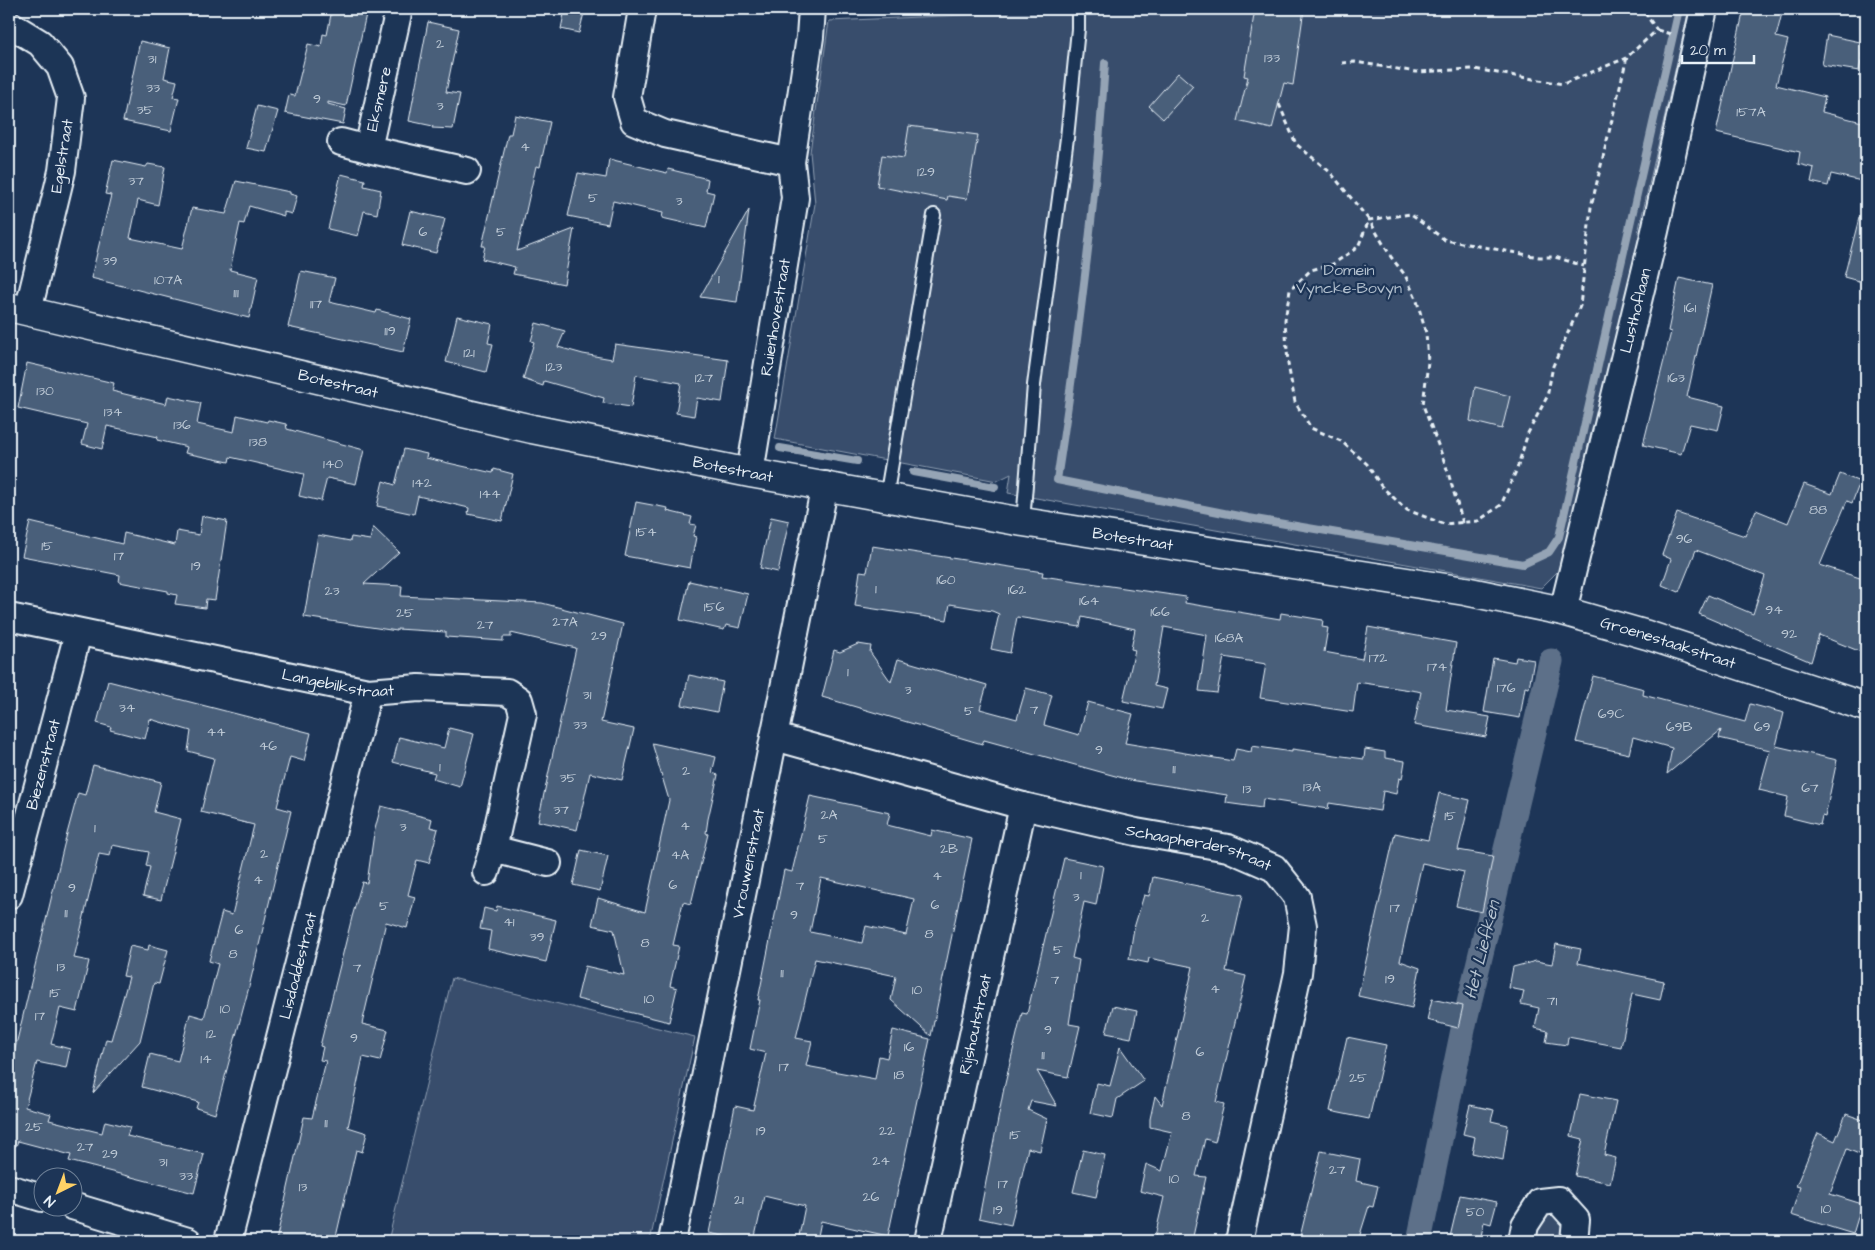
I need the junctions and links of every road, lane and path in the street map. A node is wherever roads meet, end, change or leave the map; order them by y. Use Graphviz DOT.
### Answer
graph roads {
  1 [pos="398,9"];
  2 [pos="642,9"];
  3 [pos="812,9"];
  4 [pos="1078,9"];
  5 [pos="1642,9"];
  6 [pos="1704,9"];
  7 [pos="9,24"];
  8 [pos="1627,58"];
  9 [pos="1342,63"];
  10 [pos="1279,104"];
  11 [pos="341,142"];
  12 [pos="368,149"];
  13 [pos="791,162"];
  14 [pos="467,171"];
  15 [pos="934,215"];
  16 [pos="1369,220"];
  17 [pos="1584,266"];
  18 [pos="18,309"];
  19 [pos="750,473"];
  20 [pos="825,485"];
  21 [pos="886,498"];
  22 [pos="1022,522"];
  23 [pos="1463,522"];
  24 [pos="1465,591"];
  25 [pos="1563,611"];
  26 [pos="9,618"];
  27 [pos="78,633"];
  28 [pos="368,692"];
  29 [pos="1866,707"];
  30 [pos="775,737"];
  31 [pos="1023,806"];
  32 [pos="548,863"];
  33 [pos="9,895"];
  34 [pos="9,1188"];
  35 [pos="32,1195"];
  36 [pos="82,1209"];
  37 [pos="188,1241"];
  38 [pos="228,1241"];
  39 [pos="672,1241"];
  40 [pos="928,1241"];
  41 [pos="1239,1241"];
  42 [pos="1522,1241"];
  43 [pos="1574,1241"];
  1 -- 12 [label="street, Eksmere"];
  2 -- 13 [label="street"];
  3 -- 13 [label="street, Ruienhovestraat"];
  4 -- 22 [label="lane"];
  5 -- 8 [label="path"];
  6 -- 25 [label="street, Lusthoflaan"];
  7 -- 18 [label="street, Egelstraat"];
  8 -- 9 [label="path"];
  8 -- 17 [label="path"];
  10 -- 16 [label="path"];
  11 -- 12 [label="street"];
  12 -- 14 [label="street, Eksmere"];
  13 -- 19 [label="street, Ruienhovestraat"];
  15 -- 21 [label="lane"];
  16 -- 17 [label="path"];
  16 -- 23 [label="path"];
  16 -- 23 [label="path"];
  17 -- 23 [label="path"];
  18 -- 19 [label="street, Botestraat"];
  19 -- 20 [label="street, Botestraat"];
  20 -- 21 [label="street, Botestraat"];
  20 -- 30 [label="street, Vrouwenstraat"];
  21 -- 22 [label="street, Botestraat"];
  22 -- 24 [label="street, Botestraat"];
  24 -- 25 [label="street, Groenestaakstraat"];
  25 -- 29 [label="street, Groenestaakstraat"];
  26 -- 27 [label="street, Langebilkstraat"];
  27 -- 28 [label="street, Langebilkstraat"];
  27 -- 33 [label="street, Biezenstraat"];
  28 -- 32 [label="street, Langebilkstraat"];
  28 -- 38 [label="street, Lisdoddestraat"];
  30 -- 31 [label="street, Schaapherderstraat"];
  30 -- 39 [label="street, Vrouwenstraat"];
  31 -- 40 [label="street, Rijshoutstraat"];
  31 -- 41 [label="street, Schaapherderstraat"];
  34 -- 35 [label="street"];
  36 -- 37 [label="street"];
  42 -- 43 [label="street"];
}
